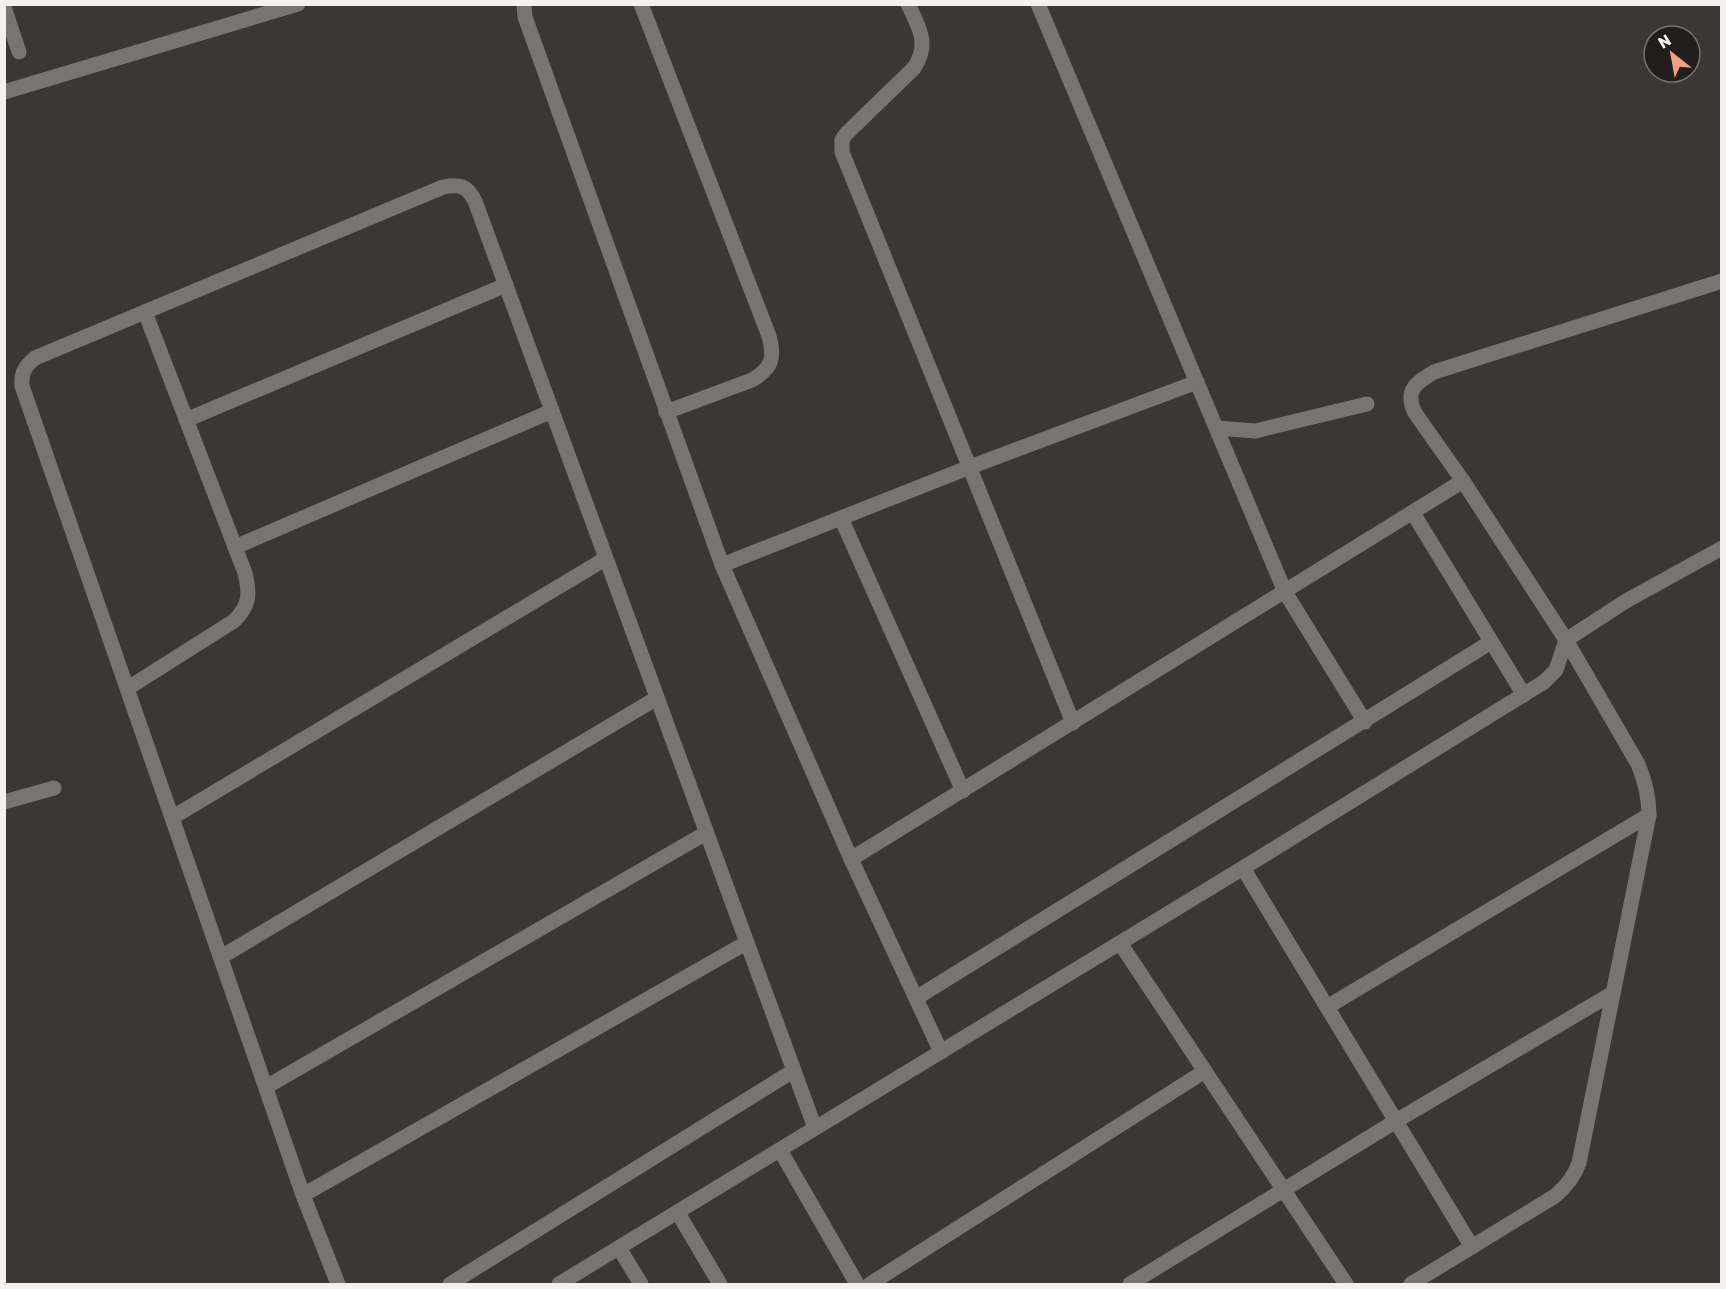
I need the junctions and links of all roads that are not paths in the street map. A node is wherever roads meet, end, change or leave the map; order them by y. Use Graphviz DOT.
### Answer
graph roads {
  1 [pos="298,4"];
  2 [pos="524,4"];
  3 [pos="641,4"];
  4 [pos="908,4"];
  5 [pos="1038,4"];
  6 [pos="4,7"];
  7 [pos="19,52"];
  8 [pos="4,92"];
  9 [pos="1722,280"];
  10 [pos="506,285"];
  11 [pos="145,312"];
  12 [pos="1197,382"];
  13 [pos="1367,404"];
  14 [pos="552,411"];
  15 [pos="666,412"];
  16 [pos="186,420"];
  17 [pos="1217,428"];
  18 [pos="970,467"];
  19 [pos="1463,481"];
  20 [pos="1413,513"];
  21 [pos="841,518"];
  22 [pos="235,547"];
  23 [pos="1722,548"];
  24 [pos="606,559"];
  25 [pos="722,565"];
  26 [pos="1285,592"];
  27 [pos="1566,640"];
  28 [pos="1491,642"];
  29 [pos="128,688"];
  30 [pos="1524,695"];
  31 [pos="657,698"];
  32 [pos="1365,722"];
  33 [pos="1073,723"];
  34 [pos="54,788"];
  35 [pos="963,790"];
  36 [pos="4,802"];
  37 [pos="1649,814"];
  38 [pos="172,817"];
  39 [pos="706,833"];
  40 [pos="851,859"];
  41 [pos="1243,868"];
  42 [pos="746,943"];
  43 [pos="1120,943"];
  44 [pos="221,957"];
  45 [pos="1613,993"];
  46 [pos="916,998"];
  47 [pos="1327,1007"];
  48 [pos="941,1052"];
  49 [pos="793,1071"];
  50 [pos="1205,1071"];
  51 [pos="266,1087"];
  52 [pos="1396,1121"];
  53 [pos="815,1128"];
  54 [pos="780,1150"];
  55 [pos="1283,1190"];
  56 [pos="303,1195"];
  57 [pos="678,1213"];
  58 [pos="1472,1247"];
  59 [pos="619,1248"];
  60 [pos="338,1284"];
  61 [pos="450,1284"];
  62 [pos="559,1284"];
  63 [pos="641,1284"];
  64 [pos="720,1284"];
  65 [pos="857,1284"];
  66 [pos="870,1284"];
  67 [pos="1130,1284"];
  68 [pos="1346,1284"];
  69 [pos="1412,1284"];
  1 -- 8 [label="street"];
  2 -- 15 [label="street"];
  3 -- 15 [label="street"];
  4 -- 18 [label="street"];
  5 -- 12 [label="street"];
  6 -- 7 [label="street"];
  9 -- 19 [label="street"];
  10 -- 11 [label="street"];
  10 -- 14 [label="street"];
  10 -- 16 [label="street"];
  11 -- 16 [label="street"];
  11 -- 29 [label="street"];
  12 -- 17 [label="street"];
  12 -- 18 [label="street"];
  13 -- 17 [label="street"];
  14 -- 22 [label="street"];
  14 -- 24 [label="street"];
  15 -- 25 [label="street"];
  16 -- 22 [label="street"];
  17 -- 26 [label="street"];
  18 -- 21 [label="street"];
  18 -- 33 [label="street"];
  19 -- 20 [label="street"];
  19 -- 27 [label="street"];
  20 -- 26 [label="street"];
  20 -- 28 [label="street"];
  21 -- 25 [label="street"];
  21 -- 35 [label="street"];
  22 -- 29 [label="street"];
  23 -- 27 [label="street"];
  24 -- 31 [label="street"];
  24 -- 38 [label="street"];
  25 -- 40 [label="street"];
  26 -- 32 [label="street"];
  26 -- 33 [label="street"];
  27 -- 30 [label="street"];
  27 -- 37 [label="street"];
  28 -- 30 [label="street"];
  28 -- 32 [label="street"];
  29 -- 38 [label="street"];
  30 -- 41 [label="street"];
  31 -- 39 [label="street"];
  31 -- 44 [label="street"];
  32 -- 46 [label="street"];
  33 -- 35 [label="street"];
  34 -- 36 [label="street"];
  35 -- 40 [label="street"];
  37 -- 45 [label="street"];
  37 -- 47 [label="street"];
  38 -- 44 [label="street"];
  39 -- 42 [label="street"];
  39 -- 51 [label="street"];
  40 -- 46 [label="street"];
  41 -- 43 [label="street"];
  41 -- 47 [label="street"];
  42 -- 49 [label="street"];
  42 -- 56 [label="street"];
  43 -- 48 [label="street"];
  43 -- 50 [label="street"];
  44 -- 51 [label="street"];
  45 -- 52 [label="street"];
  45 -- 58 [label="street"];
  46 -- 48 [label="street"];
  47 -- 52 [label="street"];
  48 -- 53 [label="street"];
  49 -- 53 [label="street"];
  49 -- 61 [label="street"];
  50 -- 55 [label="street"];
  50 -- 66 [label="street"];
  51 -- 56 [label="street"];
  52 -- 55 [label="street"];
  52 -- 58 [label="street"];
  53 -- 54 [label="street"];
  54 -- 57 [label="street"];
  54 -- 65 [label="street"];
  55 -- 67 [label="street"];
  55 -- 68 [label="street"];
  56 -- 60 [label="street"];
  57 -- 59 [label="street"];
  57 -- 64 [label="street"];
  58 -- 69 [label="street"];
  59 -- 62 [label="street"];
  59 -- 63 [label="street"];
}
